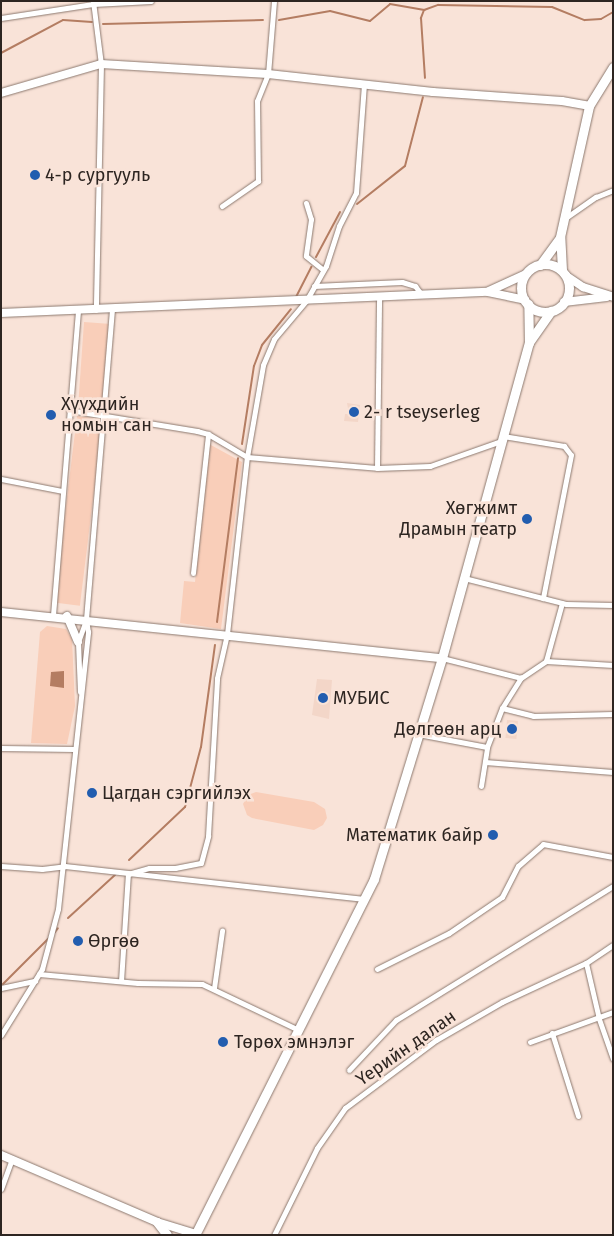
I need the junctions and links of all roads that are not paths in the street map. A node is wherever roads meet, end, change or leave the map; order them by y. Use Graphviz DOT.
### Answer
graph roads {
  1 [pos="150,1"];
  2 [pos="274,1"];
  3 [pos="123,2"];
  4 [pos="93,3"];
  5 [pos="1,18"];
  6 [pos="101,64"];
  7 [pos="613,67"];
  8 [pos="268,74"];
  9 [pos="364,85"];
  10 [pos="1,93"];
  11 [pos="589,106"];
  12 [pos="613,190"];
  13 [pos="306,203"];
  14 [pos="222,206"];
  15 [pos="564,220"];
  16 [pos="560,237"];
  17 [pos="540,264"];
  18 [pos="323,270"];
  19 [pos="564,272"];
  20 [pos="526,274"];
  21 [pos="314,286"];
  22 [pos="488,292"];
  23 [pos="422,295"];
  24 [pos="613,297"];
  25 [pos="379,298"];
  26 [pos="306,301"];
  27 [pos="526,302"];
  28 [pos="564,302"];
  29 [pos="78,310"];
  30 [pos="96,310"];
  31 [pos="112,310"];
  32 [pos="551,311"];
  33 [pos="1,313"];
  34 [pos="529,343"];
  35 [pos="69,410"];
  36 [pos="105,416"];
  37 [pos="208,434"];
  38 [pos="502,438"];
  39 [pos="246,457"];
  40 [pos="376,468"];
  41 [pos="1,479"];
  42 [pos="62,491"];
  43 [pos="193,573"];
  44 [pos="464,578"];
  45 [pos="543,598"];
  46 [pos="562,603"];
  47 [pos="613,604"];
  48 [pos="1,612"];
  49 [pos="53,615"];
  50 [pos="67,616"];
  51 [pos="86,619"];
  52 [pos="226,634"];
  53 [pos="78,642"];
  54 [pos="442,658"];
  55 [pos="546,661"];
  56 [pos="613,665"];
  57 [pos="521,678"];
  58 [pos="82,702"];
  59 [pos="502,708"];
  60 [pos="613,714"];
  61 [pos="418,734"];
  62 [pos="487,747"];
  63 [pos="1,748"];
  64 [pos="74,749"];
  65 [pos="485,762"];
  66 [pos="613,772"];
  67 [pos="481,786"];
  68 [pos="613,857"];
  69 [pos="1,866"];
  70 [pos="65,866"];
  71 [pos="128,874"];
  72 [pos="613,886"];
  73 [pos="365,899"];
  74 [pos="222,931"];
  75 [pos="613,945"];
  76 [pos="586,963"];
  77 [pos="378,969"];
  78 [pos="39,974"];
  79 [pos="35,980"];
  80 [pos="121,981"];
  81 [pos="1,988"];
  82 [pos="214,988"];
  83 [pos="613,1012"];
  84 [pos="599,1019"];
  85 [pos="299,1030"];
  86 [pos="552,1033"];
  87 [pos="1,1035"];
  88 [pos="530,1042"];
  89 [pos="613,1060"];
  90 [pos="349,1070"];
  91 [pos="578,1116"];
  92 [pos="1,1155"];
  93 [pos="12,1159"];
  94 [pos="1,1189"];
  95 [pos="157,1222"];
  96 [pos="195,1234"];
  97 [pos="167,1235"];
  98 [pos="274,1235"];
  1 -- 3 [label="street"];
  2 -- 8 [label="street"];
  3 -- 4 [label="street"];
  4 -- 5 [label="street"];
  4 -- 6 [label="street"];
  6 -- 8 [label="street"];
  6 -- 10 [label="street"];
  6 -- 30 [label="street"];
  7 -- 11 [label="highway"];
  8 -- 9 [label="street"];
  8 -- 14 [label="street"];
  9 -- 11 [label="street"];
  9 -- 18 [label="street"];
  11 -- 15 [label="highway"];
  12 -- 15 [label="street"];
  13 -- 18 [label="street"];
  15 -- 16 [label="highway"];
  16 -- 17 [label="highway"];
  16 -- 19 [label="highway"];
  17 -- 19 [label="highway"];
  17 -- 20 [label="highway"];
  18 -- 21 [label="street"];
  19 -- 24 [label="street"];
  19 -- 28 [label="highway"];
  20 -- 22 [label="street"];
  20 -- 27 [label="highway"];
  21 -- 23 [label="street"];
  21 -- 26 [label="street"];
  22 -- 23 [label="street"];
  22 -- 27 [label="street"];
  23 -- 25 [label="street"];
  24 -- 28 [label="street"];
  25 -- 26 [label="street"];
  25 -- 40 [label="street"];
  26 -- 31 [label="street"];
  26 -- 39 [label="street"];
  27 -- 32 [label="highway"];
  27 -- 34 [label="highway"];
  28 -- 32 [label="highway"];
  29 -- 30 [label="street"];
  29 -- 33 [label="street"];
  29 -- 35 [label="street"];
  30 -- 31 [label="street"];
  31 -- 36 [label="street"];
  32 -- 34 [label="highway"];
  34 -- 38 [label="highway"];
  35 -- 36 [label="street"];
  35 -- 42 [label="street"];
  36 -- 37 [label="street"];
  36 -- 51 [label="street"];
  37 -- 39 [label="street"];
  37 -- 43 [label="street"];
  38 -- 40 [label="street"];
  38 -- 44 [label="highway"];
  38 -- 45 [label="street"];
  39 -- 40 [label="street"];
  39 -- 52 [label="street"];
  41 -- 42 [label="street"];
  42 -- 49 [label="street"];
  44 -- 45 [label="street"];
  44 -- 54 [label="highway"];
  45 -- 46 [label="street"];
  46 -- 47 [label="street"];
  46 -- 55 [label="street"];
  48 -- 49 [label="street"];
  49 -- 50 [label="street"];
  50 -- 51 [label="street"];
  50 -- 53 [label="street"];
  51 -- 52 [label="street"];
  51 -- 53 [label="street"];
  51 -- 58 [label="street"];
  52 -- 54 [label="street"];
  52 -- 71 [label="street"];
  53 -- 58 [label="street"];
  54 -- 57 [label="street"];
  54 -- 61 [label="highway"];
  55 -- 56 [label="street"];
  55 -- 57 [label="street"];
  57 -- 59 [label="street"];
  58 -- 64 [label="street"];
  59 -- 60 [label="street"];
  59 -- 62 [label="street"];
  61 -- 62 [label="street"];
  61 -- 73 [label="highway"];
  62 -- 65 [label="street"];
  63 -- 64 [label="street"];
  64 -- 70 [label="street"];
  65 -- 66 [label="street"];
  65 -- 67 [label="street"];
  68 -- 77 [label="street"];
  69 -- 70 [label="street"];
  70 -- 71 [label="street"];
  70 -- 78 [label="street"];
  71 -- 73 [label="street"];
  71 -- 80 [label="street"];
  72 -- 90 [label="street"];
  73 -- 85 [label="highway"];
  74 -- 82 [label="street"];
  75 -- 76 [label="street, Үерийн далан"];
  76 -- 84 [label="street"];
  76 -- 98 [label="street, Үерийн далан"];
  78 -- 79 [label="street"];
  78 -- 80 [label="street"];
  79 -- 81 [label="street"];
  79 -- 87 [label="street"];
  80 -- 82 [label="street"];
  82 -- 85 [label="street"];
  83 -- 84 [label="street"];
  84 -- 86 [label="street"];
  84 -- 89 [label="street"];
  85 -- 96 [label="highway"];
  86 -- 88 [label="street"];
  86 -- 91 [label="street"];
  92 -- 93 [label="street"];
  93 -- 94 [label="street"];
  93 -- 95 [label="street"];
  95 -- 96 [label="street"];
  95 -- 97 [label="highway"];
}
